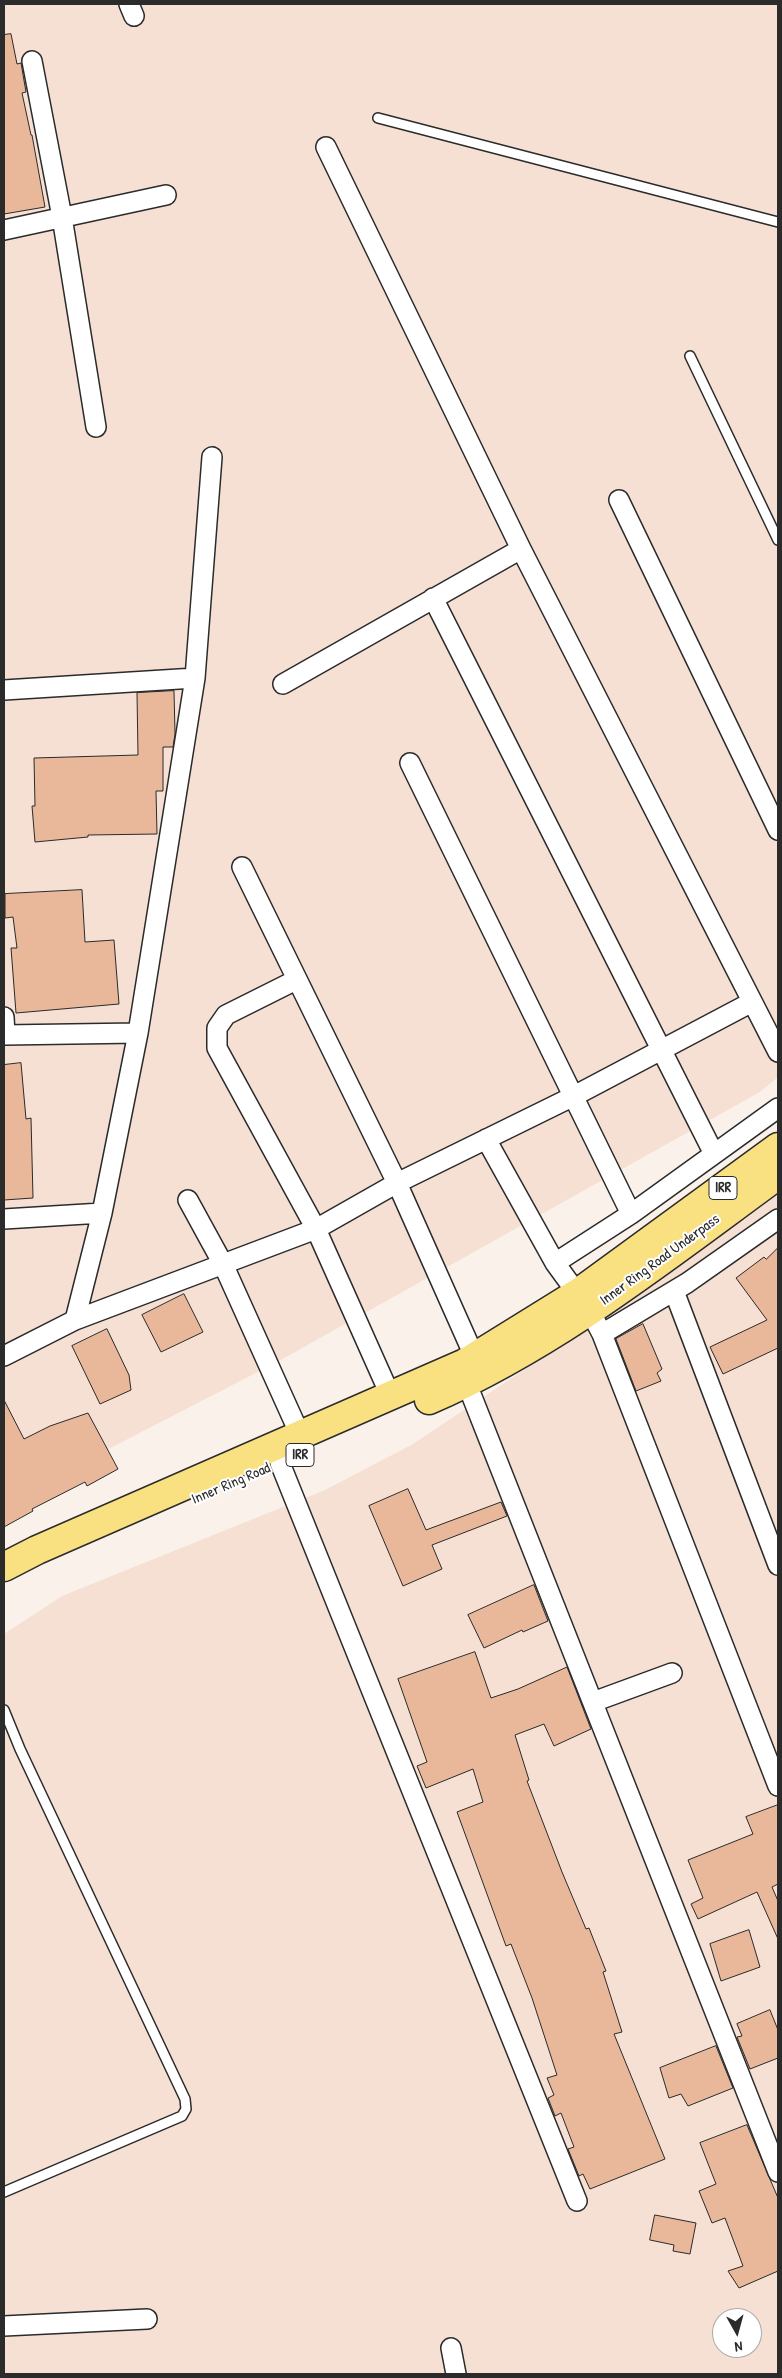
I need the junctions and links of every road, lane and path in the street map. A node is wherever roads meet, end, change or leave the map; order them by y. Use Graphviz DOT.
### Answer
graph roads {
  1 [pos="32,61"];
  2 [pos="378,118"];
  3 [pos="326,147"];
  4 [pos="166,195"];
  5 [pos="62,217"];
  6 [pos="778,222"];
  7 [pos="4,230"];
  8 [pos="690,356"];
  9 [pos="96,427"];
  10 [pos="212,457"];
  11 [pos="619,500"];
  12 [pos="778,540"];
  13 [pos="521,550"];
  14 [pos="433,598"];
  15 [pos="195,678"];
  16 [pos="282,684"];
  17 [pos="4,690"];
  18 [pos="410,763"];
  19 [pos="778,830"];
  20 [pos="242,867"];
  21 [pos="296,980"];
  22 [pos="752,1002"];
  23 [pos="4,1029"];
  24 [pos="138,1033"];
  25 [pos="663,1050"];
  26 [pos="778,1052"];
  27 [pos="574,1096"];
  28 [pos="778,1108"];
  29 [pos="486,1139"];
  30 [pos="778,1147"];
  31 [pos="714,1154"];
  32 [pos="778,1174"];
  33 [pos="397,1183"];
  34 [pos="188,1200"];
  35 [pos="102,1212"];
  36 [pos="630,1214"];
  37 [pos="778,1219"];
  38 [pos="4,1220"];
  39 [pos="316,1229"];
  40 [pos="556,1263"];
  41 [pos="223,1264"];
  42 [pos="674,1291"];
  43 [pos="590,1313"];
  44 [pos="75,1320"];
  45 [pos="4,1356"];
  46 [pos="474,1358"];
  47 [pos="467,1384"];
  48 [pos="392,1397"];
  49 [pos="301,1436"];
  50 [pos="280,1463"];
  51 [pos="777,1561"];
  52 [pos="4,1567"];
  53 [pos="4,1587"];
  54 [pos="672,1673"];
  55 [pos="593,1702"];
  56 [pos="4,1710"];
  57 [pos="778,1786"];
  58 [pos="778,2172"];
  59 [pos="4,2192"];
  60 [pos="577,2201"];
  61 [pos="148,2319"];
  62 [pos="4,2326"];
  63 [pos="451,2348"];
  64 [pos="456,2374"];
  1 -- 5 [label="street"];
  2 -- 6 [label="lane"];
  3 -- 13 [label="street"];
  4 -- 5 [label="street"];
  5 -- 7 [label="street"];
  5 -- 9 [label="street"];
  8 -- 12 [label="lane"];
  10 -- 15 [label="street"];
  11 -- 19 [label="street"];
  13 -- 14 [label="street"];
  13 -- 22 [label="street"];
  14 -- 16 [label="street"];
  14 -- 25 [label="street"];
  15 -- 17 [label="street"];
  15 -- 24 [label="street"];
  18 -- 27 [label="street"];
  20 -- 21 [label="street"];
  21 -- 33 [label="street"];
  21 -- 39 [label="street"];
  22 -- 25 [label="street"];
  22 -- 26 [label="street"];
  23 -- 24 [label="street"];
  24 -- 35 [label="street"];
  25 -- 27 [label="street"];
  25 -- 31 [label="street"];
  27 -- 29 [label="street"];
  27 -- 36 [label="street"];
  28 -- 31 [label="street"];
  29 -- 33 [label="street"];
  29 -- 40 [label="street"];
  30 -- 43 [label="main road, Inner Ring Road Underpass / IRR"];
  31 -- 36 [label="street"];
  32 -- 43 [label="main road, Inner Ring Road Underpass / IRR"];
  33 -- 39 [label="street"];
  33 -- 46 [label="street"];
  34 -- 41 [label="street"];
  35 -- 38 [label="street"];
  35 -- 44 [label="street"];
  36 -- 40 [label="street"];
  37 -- 42 [label="street"];
  39 -- 41 [label="street"];
  39 -- 48 [label="street"];
  40 -- 43 [label="street"];
  41 -- 44 [label="street"];
  41 -- 49 [label="street"];
  42 -- 43 [label="street"];
  42 -- 51 [label="street"];
  43 -- 46 [label="main road, Inner Ring Road / IRR"];
  43 -- 47 [label="main road, Inner Ring Road / IRR"];
  43 -- 57 [label="street"];
  44 -- 45 [label="street"];
  46 -- 48 [label="main road, Inner Ring Road / IRR"];
  47 -- 50 [label="main road, Inner Ring Road / IRR"];
  47 -- 55 [label="street"];
  48 -- 49 [label="main road, Inner Ring Road / IRR"];
  49 -- 52 [label="main road, Inner Ring Road / IRR"];
  50 -- 53 [label="main road, Inner Ring Road / IRR"];
  50 -- 60 [label="street"];
  54 -- 55 [label="street"];
  55 -- 58 [label="street"];
  56 -- 59 [label="lane"];
  61 -- 62 [label="street"];
  63 -- 64 [label="street"];
}
